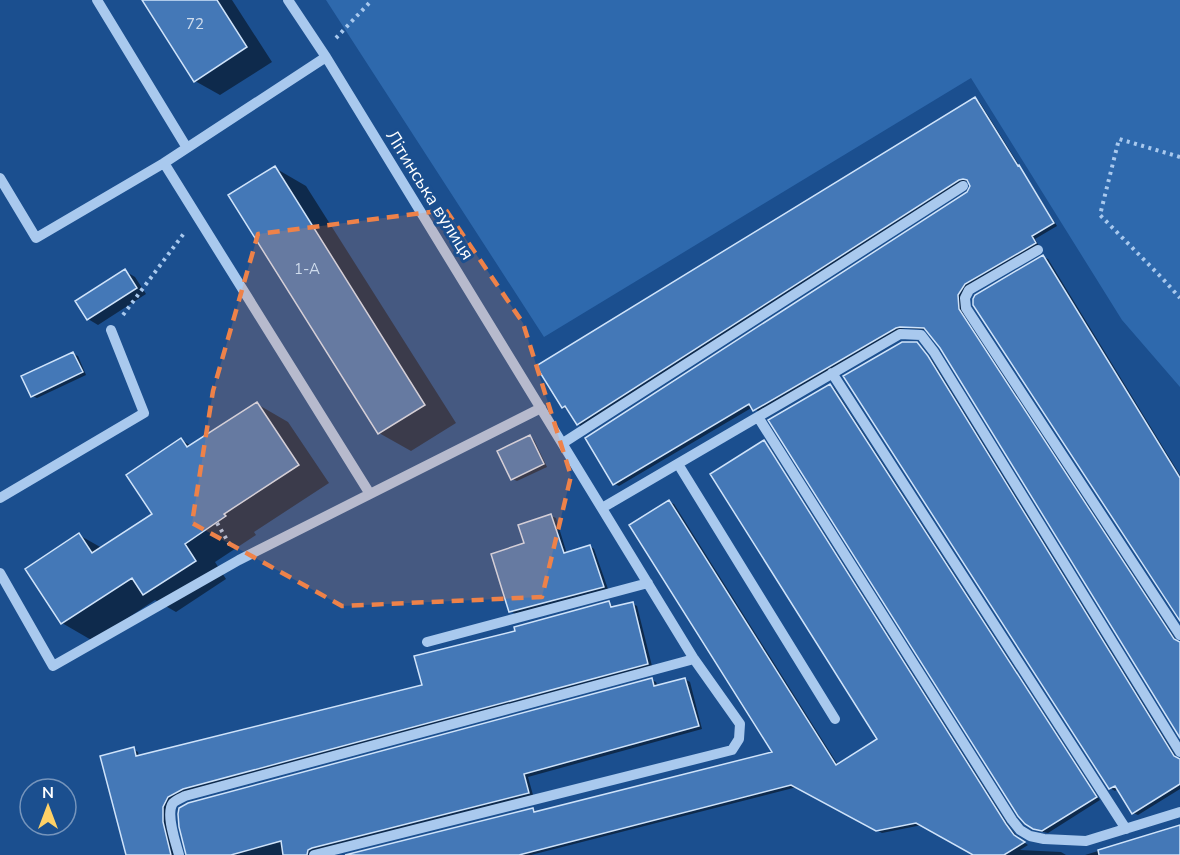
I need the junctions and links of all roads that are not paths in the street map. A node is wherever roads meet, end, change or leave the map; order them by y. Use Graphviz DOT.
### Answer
graph roads {
  1 [pos="97,0"];
  2 [pos="288,0"];
  3 [pos="323,53"];
  4 [pos="187,148"];
  5 [pos="164,164"];
  6 [pos="0,178"];
  7 [pos="963,186"];
  8 [pos="1038,250"];
  9 [pos="111,330"];
  10 [pos="832,373"];
  11 [pos="541,408"];
  12 [pos="758,417"];
  13 [pos="563,443"];
  14 [pos="678,464"];
  15 [pos="370,494"];
  16 [pos="0,498"];
  17 [pos="602,508"];
  18 [pos="0,573"];
  19 [pos="648,583"];
  20 [pos="1180,635"];
  21 [pos="428,642"];
  22 [pos="694,659"];
  23 [pos="835,718"];
  24 [pos="1180,752"];
  25 [pos="1180,812"];
  26 [pos="1126,829"];
  27 [pos="179,855"];
  28 [pos="314,855"];
  1 -- 4 [label="street"];
  2 -- 3 [label="street, Літинська вулиця"];
  3 -- 4 [label="street"];
  3 -- 11 [label="street, Літинська вулиця"];
  4 -- 5 [label="street"];
  5 -- 6 [label="street"];
  5 -- 15 [label="street"];
  7 -- 13 [label="street"];
  8 -- 20 [label="street"];
  9 -- 16 [label="street"];
  10 -- 12 [label="street"];
  10 -- 24 [label="street"];
  10 -- 26 [label="street"];
  11 -- 13 [label="street, Літинська вулиця"];
  11 -- 15 [label="street"];
  12 -- 14 [label="street"];
  12 -- 26 [label="street"];
  13 -- 17 [label="street, Літинська вулиця"];
  14 -- 17 [label="street"];
  14 -- 23 [label="street"];
  15 -- 18 [label="street"];
  17 -- 19 [label="street, Літинська вулиця"];
  19 -- 21 [label="street"];
  19 -- 22 [label="street, Літинська вулиця"];
  22 -- 27 [label="street"];
  22 -- 28 [label="street, Літинська вулиця"];
  25 -- 26 [label="street"];
}
